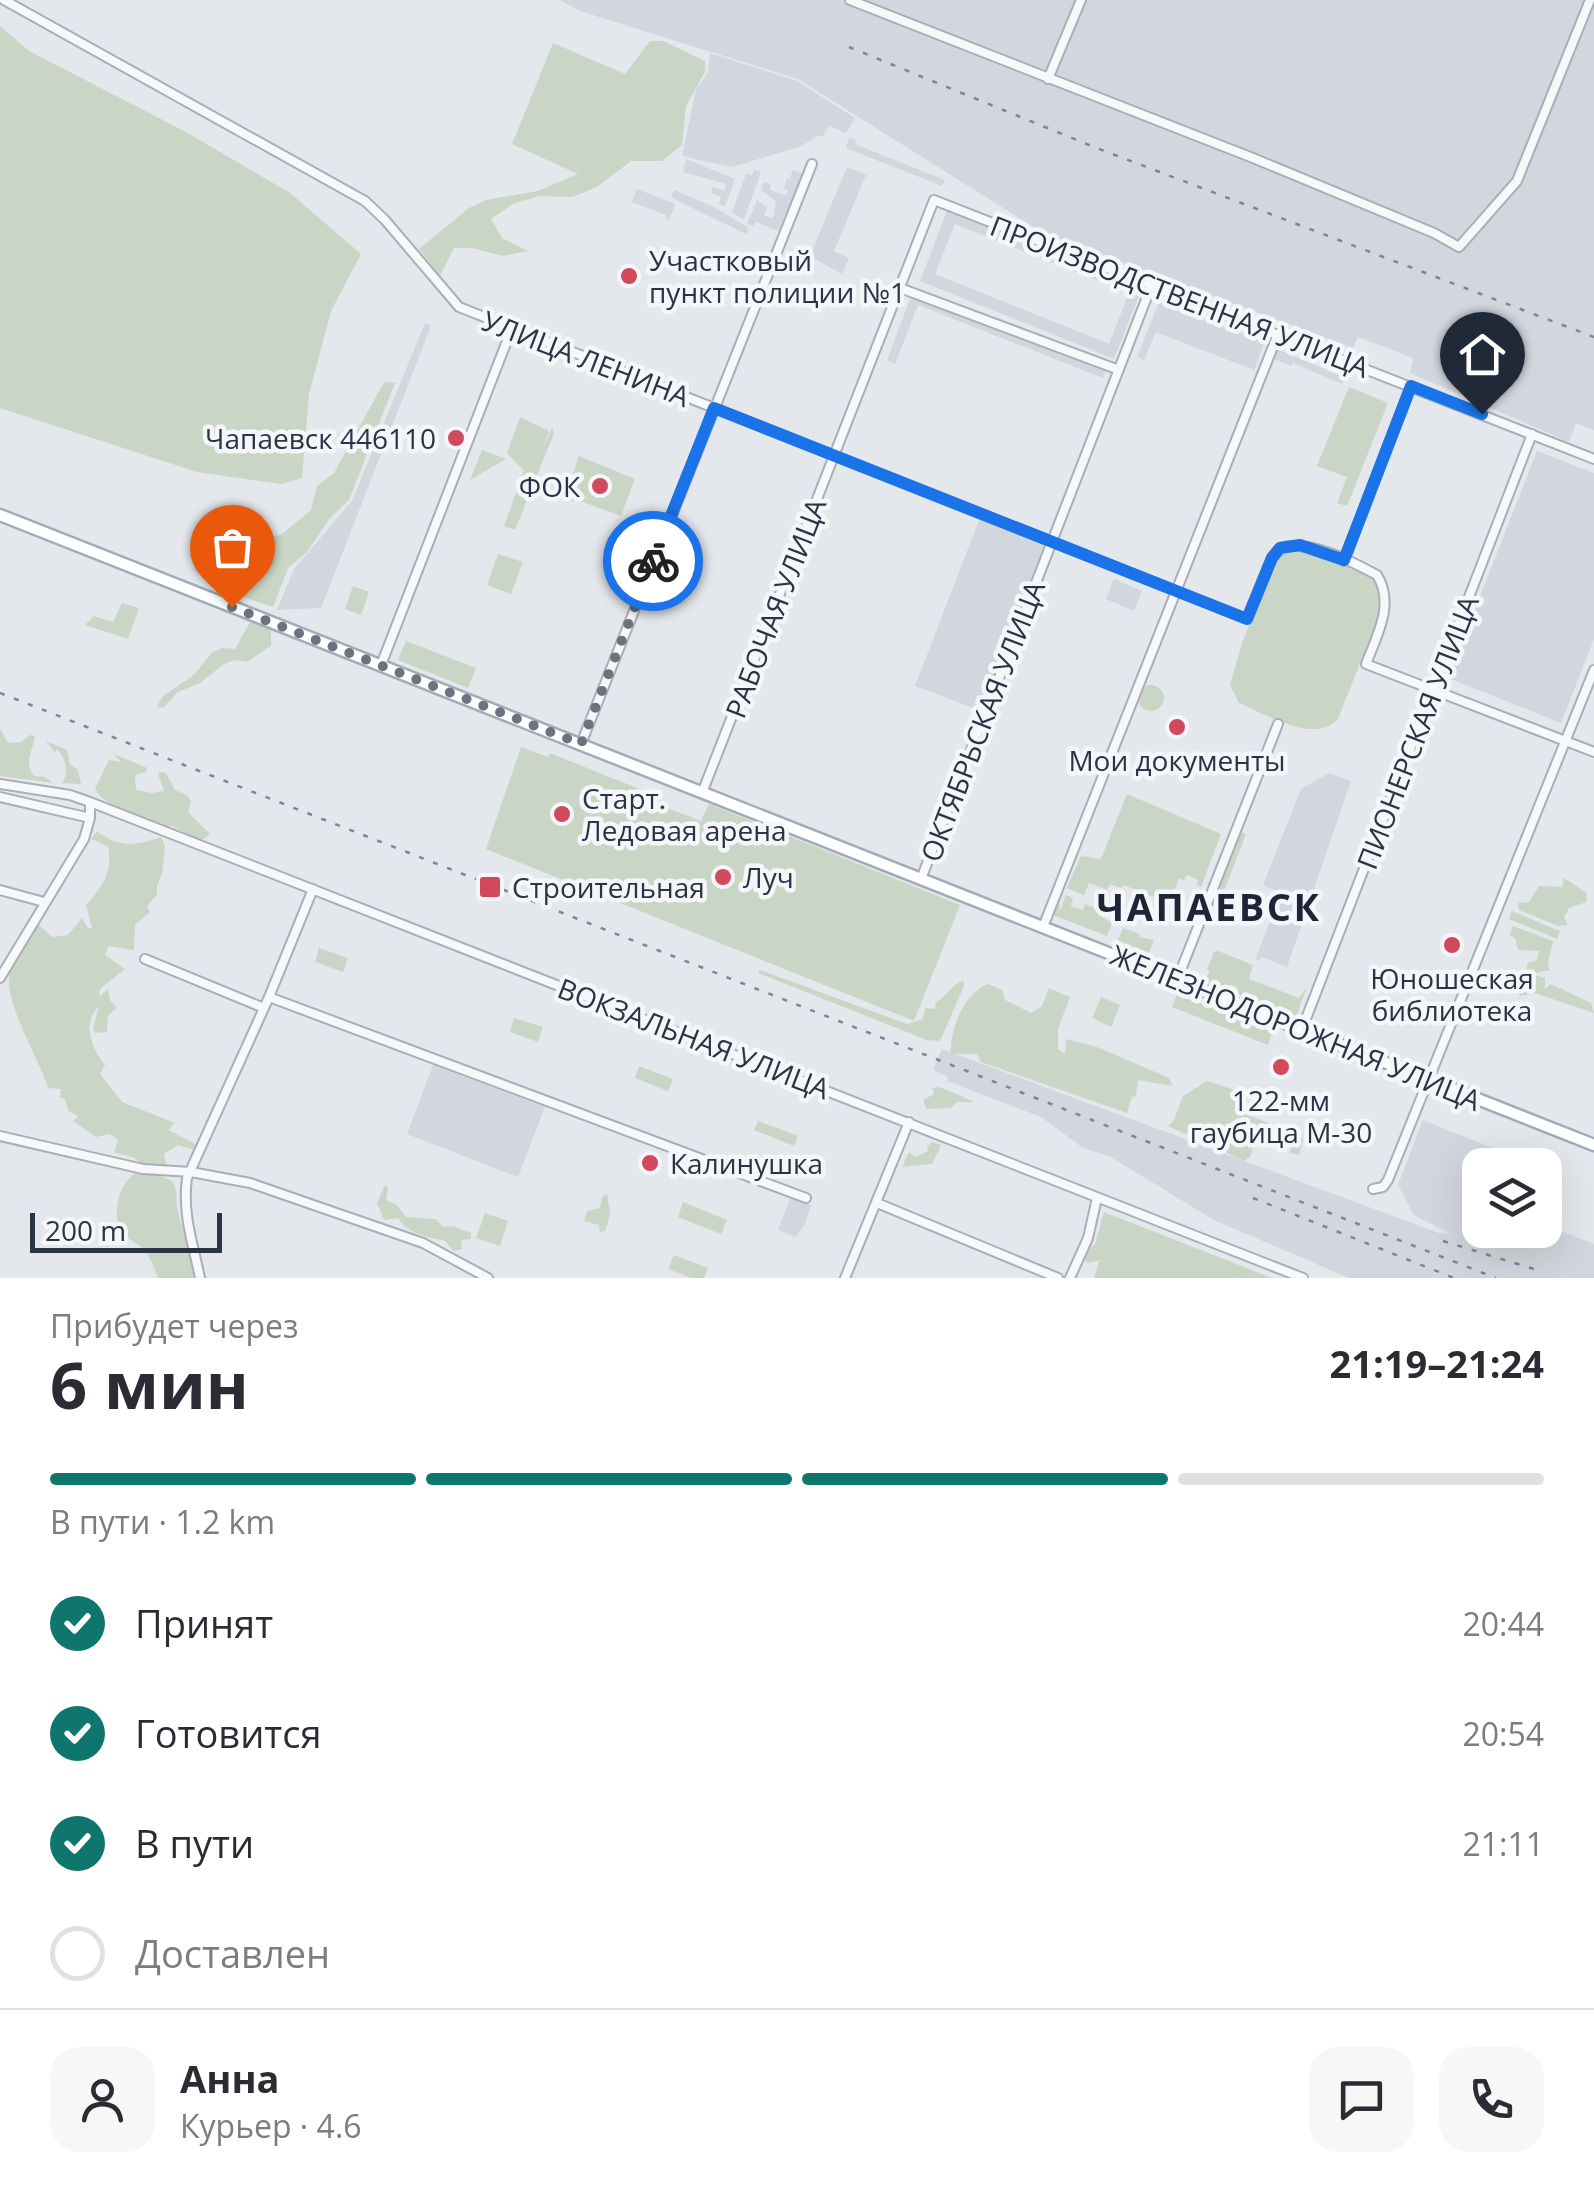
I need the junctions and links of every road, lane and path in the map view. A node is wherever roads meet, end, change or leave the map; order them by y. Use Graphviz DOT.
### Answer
graph roads {
  1 [pos="4,0"];
  2 [pos="850,0"];
  3 [pos="1081,0"];
  4 [pos="1590,0"];
  5 [pos="1048,79"];
  6 [pos="812,164"];
  7 [pos="934,200"];
  8 [pos="1152,284"];
  9 [pos="900,288"];
  10 [pos="512,328"];
  11 [pos="1278,334"];
  12 [pos="1119,370"];
  13 [pos="1411,386"];
  14 [pos="714,408"];
  15 [pos="1532,434"];
  16 [pos="834,455"];
  17 [pos="1594,459"];
  18 [pos="0,515"];
  19 [pos="1052,540"];
  20 [pos="1344,560"];
  21 [pos="1175,591"];
  22 [pos="381,665"];
  23 [pos="1594,670"];
  24 [pos="1432,691"];
  25 [pos="1278,724"];
  26 [pos="1566,741"];
  27 [pos="581,744"];
  28 [pos="1594,752"];
  29 [pos="0,784"];
  30 [pos="702,793"];
  31 [pos="0,797"];
  32 [pos="87,802"];
  33 [pos="90,818"];
  34 [pos="921,878"];
  35 [pos="313,889"];
  36 [pos="0,890"];
  37 [pos="44,902"];
  38 [pos="1043,927"];
  39 [pos="145,958"];
  40 [pos="0,978"];
  41 [pos="1177,980"];
  42 [pos="269,997"];
  43 [pos="264,1008"];
  44 [pos="1302,1029"];
  45 [pos="1430,1080"];
  46 [pos="909,1122"];
  47 [pos="0,1136"];
  48 [pos="1594,1144"];
  49 [pos="192,1172"];
  50 [pos="1373,1189"];
  51 [pos="806,1198"];
  52 [pos="1097,1198"];
  53 [pos="877,1203"];
  54 [pos="200,1278"];
  55 [pos="488,1278"];
  56 [pos="845,1278"];
  57 [pos="1058,1278"];
  58 [pos="1070,1278"];
  59 [pos="1304,1278"];
  1 -- 10 [label="street, УЛИЦА ЛЕНИНА"];
  2 -- 5 [label="street"];
  3 -- 5 [label="street"];
  4 -- 5 [label="street"];
  6 -- 14 [label="street"];
  7 -- 8 [label="street, ПРОИЗВОДСТВЕННАЯ УЛИЦА"];
  7 -- 9 [label="street, РАБОЧАЯ УЛИЦА"];
  8 -- 11 [label="street, ПРОИЗВОДСТВЕННАЯ УЛИЦА"];
  8 -- 12 [label="street, ОКТЯБРЬСКАЯ УЛИЦА"];
  9 -- 12 [label="street"];
  9 -- 16 [label="street, РАБОЧАЯ УЛИЦА"];
  10 -- 14 [label="street, УЛИЦА ЛЕНИНА"];
  10 -- 22 [label="street"];
  11 -- 13 [label="street, ПРОИЗВОДСТВЕННАЯ УЛИЦА"];
  11 -- 21 [label="street"];
  12 -- 19 [label="street, ОКТЯБРЬСКАЯ УЛИЦА"];
  13 -- 15 [label="street, ПРОИЗВОДСТВЕННАЯ УЛИЦА"];
  13 -- 20 [label="street"];
  14 -- 16 [label="street, УЛИЦА ЛЕНИНА"];
  14 -- 27 [label="street"];
  15 -- 17 [label="street, ПРОИЗВОДСТВЕННАЯ УЛИЦА"];
  15 -- 24 [label="street, ПИОНЕРСКАЯ УЛИЦА"];
  16 -- 19 [label="street, УЛИЦА ЛЕНИНА"];
  16 -- 30 [label="street, РАБОЧАЯ УЛИЦА"];
  18 -- 22 [label="main road, ЖЕЛЕЗНОДОРОЖНАЯ УЛИЦА"];
  19 -- 21 [label="street, УЛИЦА ЛЕНИНА"];
  19 -- 34 [label="street, ОКТЯБРЬСКАЯ УЛИЦА"];
  20 -- 21 [label="street, УЛИЦА ЛЕНИНА"];
  20 -- 24 [label="street, УЛИЦА ЛЕНИНА"];
  21 -- 38 [label="street"];
  22 -- 27 [label="main road, ЖЕЛЕЗНОДОРОЖНАЯ УЛИЦА"];
  23 -- 26 [label="street"];
  24 -- 26 [label="street, УЛИЦА ЛЕНИНА"];
  24 -- 44 [label="street, ПИОНЕРСКАЯ УЛИЦА"];
  25 -- 41 [label="street"];
  26 -- 28 [label="street, УЛИЦА ЛЕНИНА"];
  26 -- 45 [label="street"];
  27 -- 30 [label="main road, ЖЕЛЕЗНОДОРОЖНАЯ УЛИЦА"];
  29 -- 32 [label="street, ВОКЗАЛЬНАЯ УЛИЦА"];
  30 -- 34 [label="main road, ЖЕЛЕЗНОДОРОЖНАЯ УЛИЦА"];
  31 -- 33 [label="street"];
  32 -- 33 [label="street"];
  32 -- 35 [label="street, ВОКЗАЛЬНАЯ УЛИЦА"];
  33 -- 37 [label="street"];
  34 -- 38 [label="main road, ЖЕЛЕЗНОДОРОЖНАЯ УЛИЦА"];
  35 -- 42 [label="street"];
  35 -- 46 [label="street, ВОКЗАЛЬНАЯ УЛИЦА"];
  36 -- 37 [label="street"];
  37 -- 40 [label="street"];
  38 -- 41 [label="main road, ЖЕЛЕЗНОДОРОЖНАЯ УЛИЦА"];
  39 -- 43 [label="street"];
  41 -- 44 [label="main road, ЖЕЛЕЗНОДОРОЖНАЯ УЛИЦА"];
  42 -- 43 [label="street"];
  42 -- 51 [label="street"];
  43 -- 49 [label="street"];
  44 -- 45 [label="main road, ЖЕЛЕЗНОДОРОЖНАЯ УЛИЦА"];
  45 -- 48 [label="main road, ЖЕЛЕЗНОДОРОЖНАЯ УЛИЦА"];
  45 -- 50 [label="street"];
  46 -- 52 [label="street, ВОКЗАЛЬНАЯ УЛИЦА"];
  46 -- 53 [label="street"];
  47 -- 49 [label="street"];
  49 -- 54 [label="street"];
  49 -- 55 [label="street"];
  52 -- 58 [label="street"];
  52 -- 59 [label="street, ВОКЗАЛЬНАЯ УЛИЦА"];
  53 -- 56 [label="street"];
  53 -- 57 [label="street"];
}
